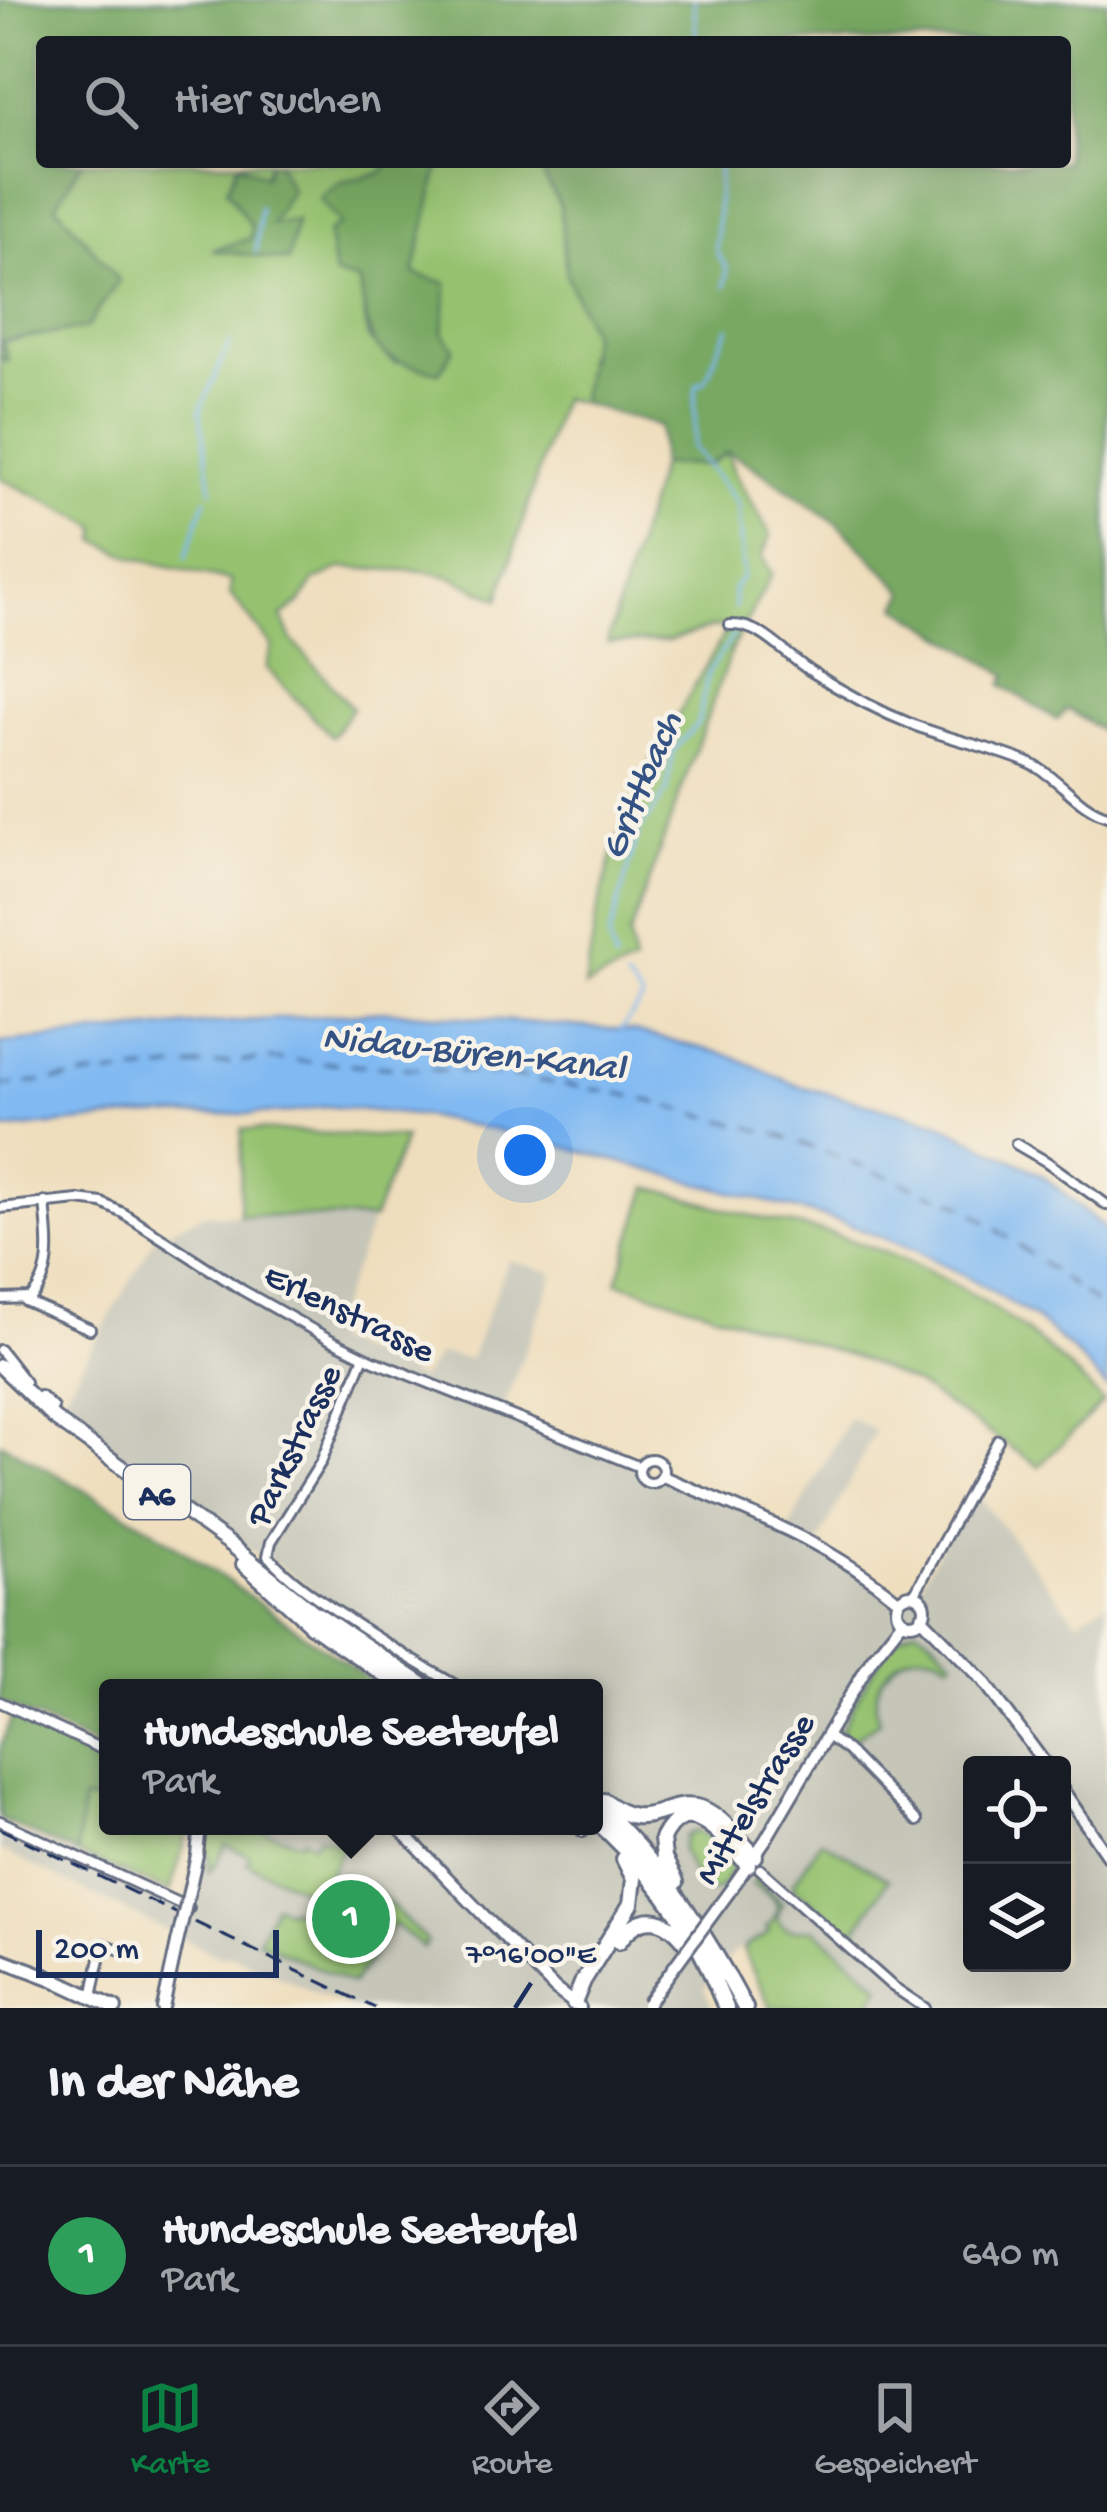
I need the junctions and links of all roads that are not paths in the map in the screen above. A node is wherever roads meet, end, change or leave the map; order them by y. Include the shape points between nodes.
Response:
1 (738, 625) dead end
2 (1107, 816) edge
3 (1016, 1144) dead end
4 (45, 1202) junction
5 (1107, 1204) edge
6 (0, 1208) edge
7 (0, 1299) edge
8 (24, 1300) junction
9 (90, 1329) dead end
10 (0, 1350) edge
11 (364, 1356) junction
12 (0, 1366) edge
13 (0, 1376) edge
14 (52, 1408) dead end
15 (998, 1440) dead end
16 (640, 1467) junction
17 (662, 1476) junction
18 (914, 1595) junction
19 (899, 1601) junction
20 (921, 1617) junction
21 (314, 1620) junction
22 (902, 1620) junction
23 (393, 1679) edge
24 (412, 1679) edge
25 (445, 1679) edge
26 (0, 1702) edge
27 (827, 1736) junction
28 (99, 1748) edge
29 (1039, 1756) edge
30 (603, 1800) edge
31 (1071, 1802) edge
32 (603, 1811) edge
33 (917, 1820) dead end
34 (0, 1821) edge
35 (603, 1827) edge
36 (603, 1829) edge
37 (723, 1832) junction
38 (199, 1835) edge
39 (406, 1835) edge
40 (1107, 1855) edge
41 (754, 1864) junction
42 (188, 1902) junction
43 (694, 1918) junction
44 (132, 1954) dead end
45 (0, 1960) edge
46 (708, 1969) junction
47 (92, 1997) junction
48 (575, 2006) edge
49 (646, 2006) edge
50 (115, 2008) edge
51 (163, 2008) edge
52 (726, 2008) edge
53 (745, 2008) edge
54 (925, 2008) edge

1 - 2 street via 911,724 1045,771
3 - 5 street
4 - 6 street, Erlenstrasse
4 - 8 street via 46,1269
4 - 11 street, Erlenstrasse via 114,1208
7 - 8 street
8 - 9 street
10 - 14 street
11 - 16 street, Erlenstrasse
11 - 25 street, Parkstrasse via 321,1462 268,1556 328,1606
12 - 21 main road, A6 via 55,1419 230,1544
13 - 21 main road, A6
15 - 18 street
16 - 17 street via 646,1482
16 - 17 street via 656,1459
17 - 19 street via 796,1532
18 - 19 main road
18 - 20 main road via 924,1604
19 - 22 main road
20 - 22 main road
20 - 29 main road via 983,1680
21 - 23 highway, A6
21 - 24 highway, A6
22 - 27 main road, Mittelstrasse
26 - 28 street
27 - 33 street, Mittelstrasse
27 - 41 main road, Mittelstrasse
30 - 37 highway via 635,1816 702,1808
31 - 40 main road
32 - 43 highway
34 - 42 street
35 - 46 highway via 666,1898
36 - 48 highway via 632,1872 633,1896
37 - 41 highway
37 - 43 highway via 687,1817 662,1839
38 - 42 main road
39 - 48 main road
41 - 49 main road, Mittelstrasse, bridge
41 - 54 street
42 - 51 main road, bridge
43 - 53 highway
44 - 47 street via 103,1944
45 - 47 main road
46 - 48 highway via 673,1927 644,1921 623,1935
46 - 52 highway
47 - 50 main road

